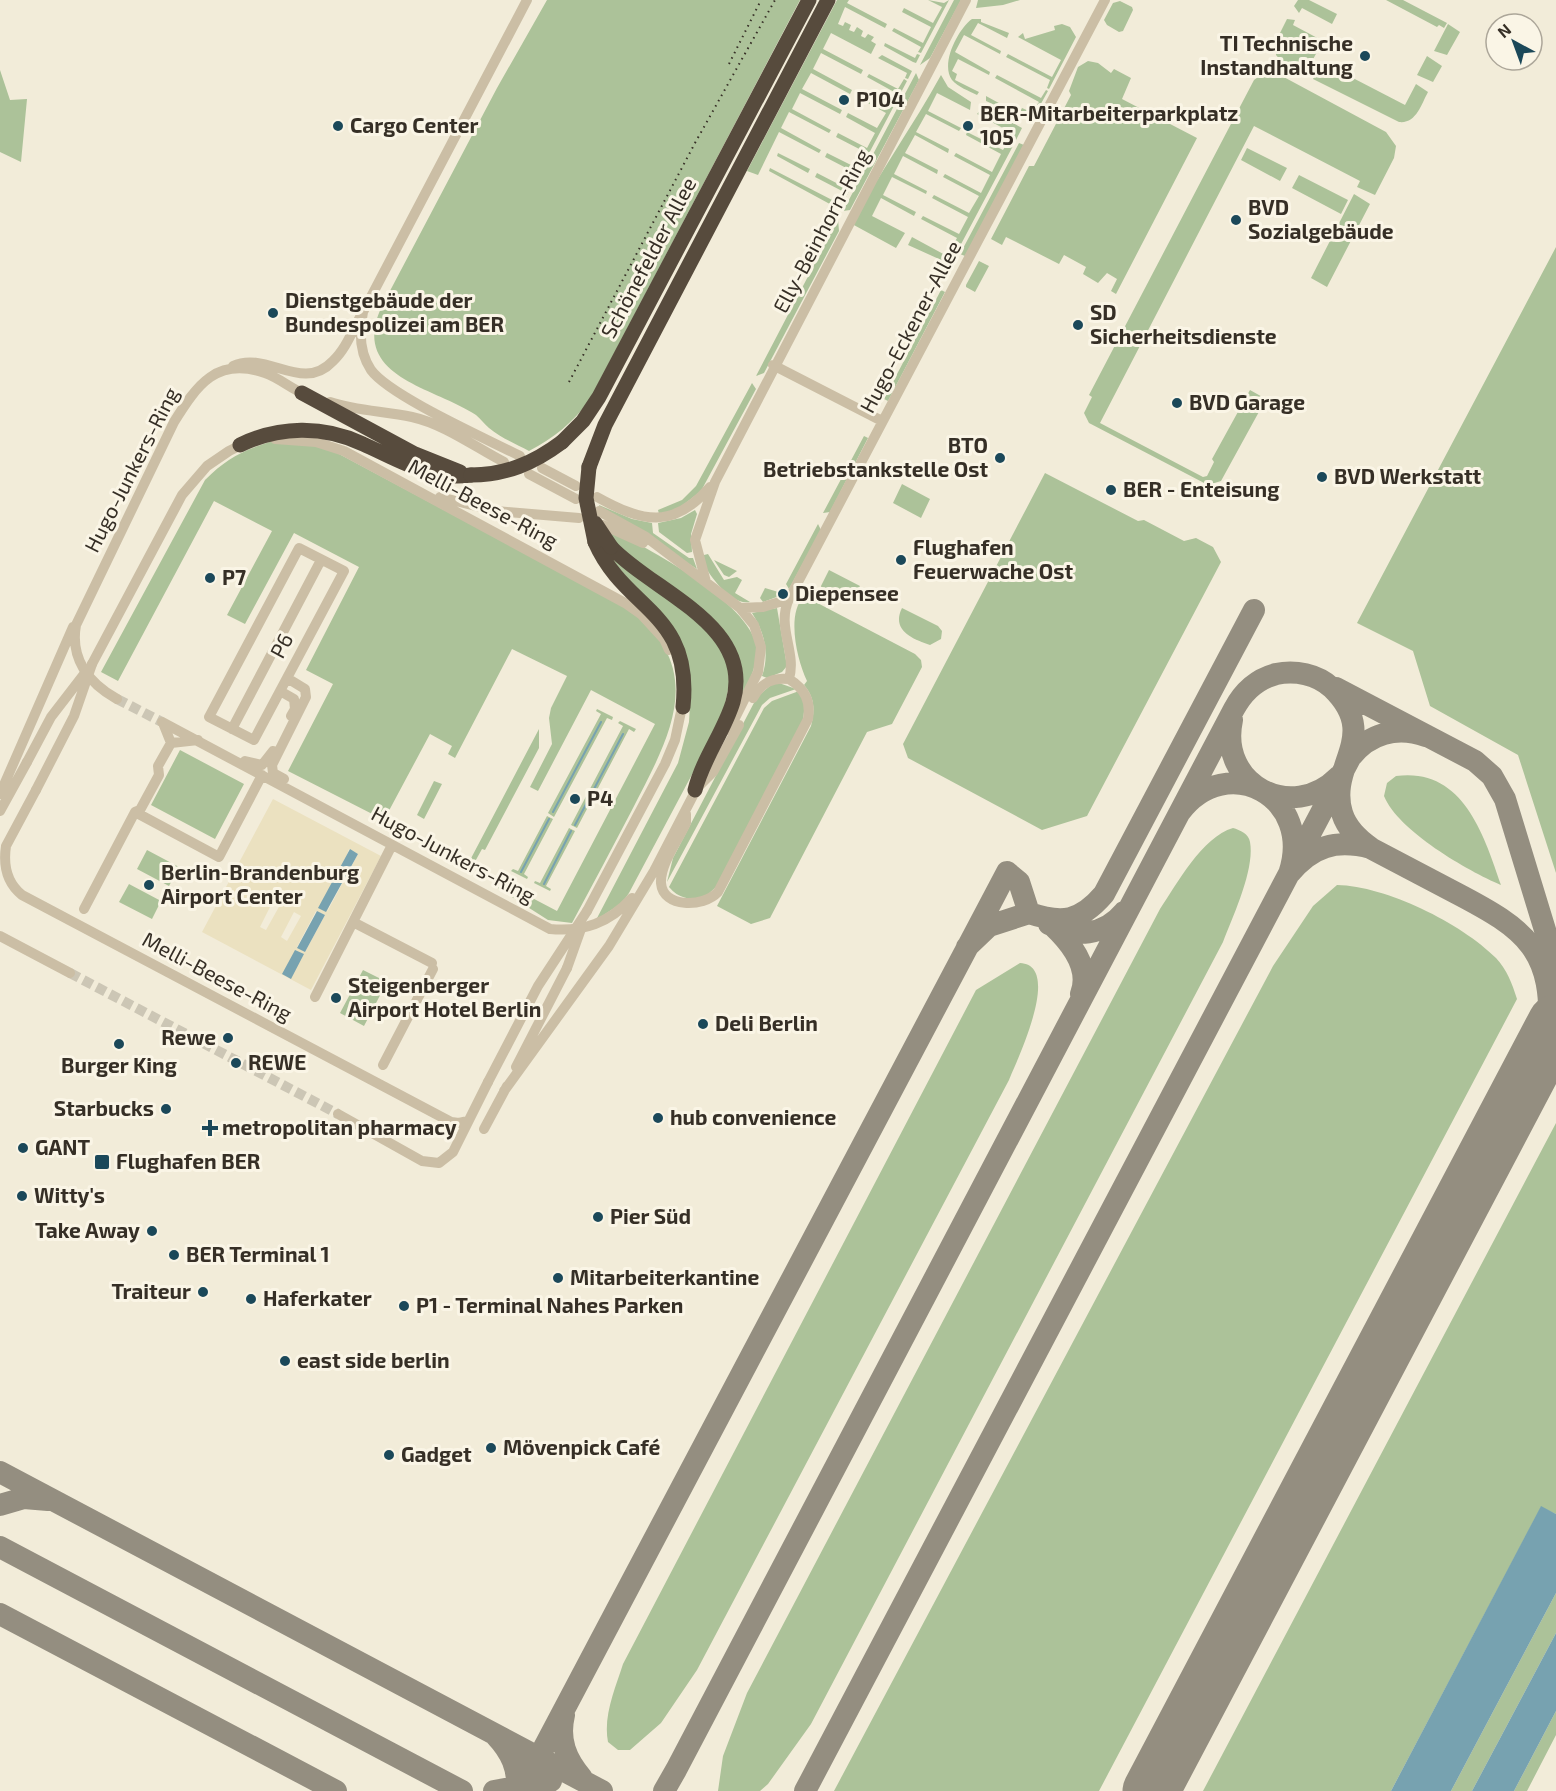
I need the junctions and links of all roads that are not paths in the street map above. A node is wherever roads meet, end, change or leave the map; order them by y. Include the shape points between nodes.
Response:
1 (527, 0) edge
2 (809, 0) edge
3 (828, 0) edge
4 (966, 0) edge
5 (1105, 0) edge
6 (363, 312) junction
7 (773, 365) junction
8 (226, 369) junction
9 (302, 393) junction
10 (882, 421) junction
11 (240, 445) junction
12 (520, 456) dead end
13 (504, 462) dead end
14 (542, 468) dead end
15 (529, 474) dead end
16 (471, 475) junction
17 (715, 482) junction
18 (408, 486) junction
19 (576, 486) dead end
20 (588, 506) junction
21 (603, 525) dead end
22 (321, 560) junction
23 (692, 573) junction
24 (706, 582) junction
25 (789, 599) junction
26 (740, 608) junction
27 (79, 616) junction
28 (92, 664) junction
29 (287, 678) junction
30 (789, 679) junction
31 (280, 691) junction
32 (117, 699) tunnel mouth
33 (683, 707) junction
34 (232, 729) junction
35 (198, 740) junction
36 (171, 744) junction
37 (233, 760) junction
38 (262, 775) junction
39 (695, 790) junction
40 (0, 794) edge
41 (300, 796) junction
42 (686, 808) junction
43 (0, 811) edge
44 (135, 812) junction
45 (5, 844) edge
46 (392, 845) junction
47 (84, 909) dead end
48 (587, 910) junction
49 (353, 922) junction
50 (0, 936) edge
51 (70, 973) tunnel mouth
52 (315, 997) dead end
53 (383, 1065) dead end
54 (504, 1091) junction
55 (338, 1114) tunnel mouth
56 (468, 1120) junction
57 (484, 1129) dead end

1 - 6 street
2 - 16 highway, Schönefelder Allee, bridge via 583,421 562,442 522,466 494,474
3 - 20 highway, Schönefelder Allee, bridge via 598,438 589,467
4 - 7 street, Elly-Beinhorn-Ring
5 - 10 street, Hugo-Eckener-Allee
6 - 8 street, Hugo-Junkers-Ring via 340,352 324,369 297,375 254,362
6 - 12 street via 363,353 378,377 402,394
7 - 10 street
7 - 17 street, Elly-Beinhorn-Ring
8 - 9 street via 266,374
8 - 27 street, Hugo-Junkers-Ring via 194,391 174,422
9 - 13 street via 353,409 413,417
9 - 16 highway via 415,454
10 - 25 street, Hugo-Eckener-Allee
11 - 16 highway, Schönefelder Allee via 269,433 314,430 349,438 415,469 436,475
11 - 18 street, Melli-Beese-Ring via 279,438 316,442 344,451
11 - 28 street, Melli-Beese-Ring via 207,466 182,495
14 - 19 street
15 - 20 street, Hugo-Junkers-Ring
17 - 20 street, Elly-Beinhorn-Ring via 693,506 662,518
17 - 24 street, Elly-Beinhorn-Ring via 694,540
18 - 20 street via 477,507
18 - 33 street, Melli-Beese-Ring via 642,615 664,639 673,656
20 - 23 street, Hugo-Junkers-Ring via 639,533
20 - 33 highway, Schönefelder Allee, bridge via 595,542 611,569 672,636 684,669
20 - 39 highway, bridge via 611,547 707,620 730,651 736,676 733,704 701,767
21 - 23 street via 645,544
22 - 29 street, P6 via 344,571
22 - 34 street, P6
22 - 34 street, P6 via 298,548 249,641 209,717
23 - 24 street, Hugo-Junkers-Ring
24 - 26 street, Hugo-Junkers-Ring
25 - 26 street via 763,607
25 - 30 street, Hugo-Eckener-Allee via 783,620 792,664
26 - 39 street, Hugo-Junkers-Ring via 758,636 758,672
27 - 32 street, Hugo-Junkers-Ring via 75,638 80,663 95,684
27 - 40 street
28 - 43 street, Melli-Beese-Ring, bridge via 51,717
28 - 45 street, Melli-Beese-Ring, bridge via 74,717
29 - 31 street, P6
29 - 41 street via 305,689 306,697 272,769 290,782
30 - 39 street via 769,681 758,689 713,772
30 - 42 street, Hugo-Junkers-Ring via 807,698 805,728 718,892 709,901 695,904 673,898 661,882 686,823
31 - 34 street, P6 via 254,740
31 - 37 street via 292,696 296,705 270,756 259,765
33 - 48 street, Melli-Beese-Ring via 665,764
35 - 36 street
35 - 36 street, Hugo-Junkers-Ring via 162,722
35 - 37 street, Hugo-Junkers-Ring
36 - 44 street via 158,766 159,775 140,810
37 - 38 street, Hugo-Junkers-Ring
38 - 41 street, Hugo-Junkers-Ring
38 - 44 street via 219,857
39 - 42 street, Hugo-Junkers-Ring
41 - 46 street, Hugo-Junkers-Ring
42 - 46 street, Hugo-Junkers-Ring via 675,817 625,906 595,926 572,930 550,928
42 - 54 street, Hugo-Junkers-Ring via 609,946
44 - 47 street
45 - 56 street, Melli-Beese-Ring via 8,876 22,895 451,1122
46 - 49 street
48 - 54 street, Melli-Beese-Ring, bridge via 567,968
48 - 56 street, Melli-Beese-Ring, bridge via 538,986
49 - 52 street
49 - 53 street via 433,966
50 - 51 street
54 - 57 street, Melli-Beese-Ring
55 - 56 street, Melli-Beese-Ring via 434,1164 451,1155

